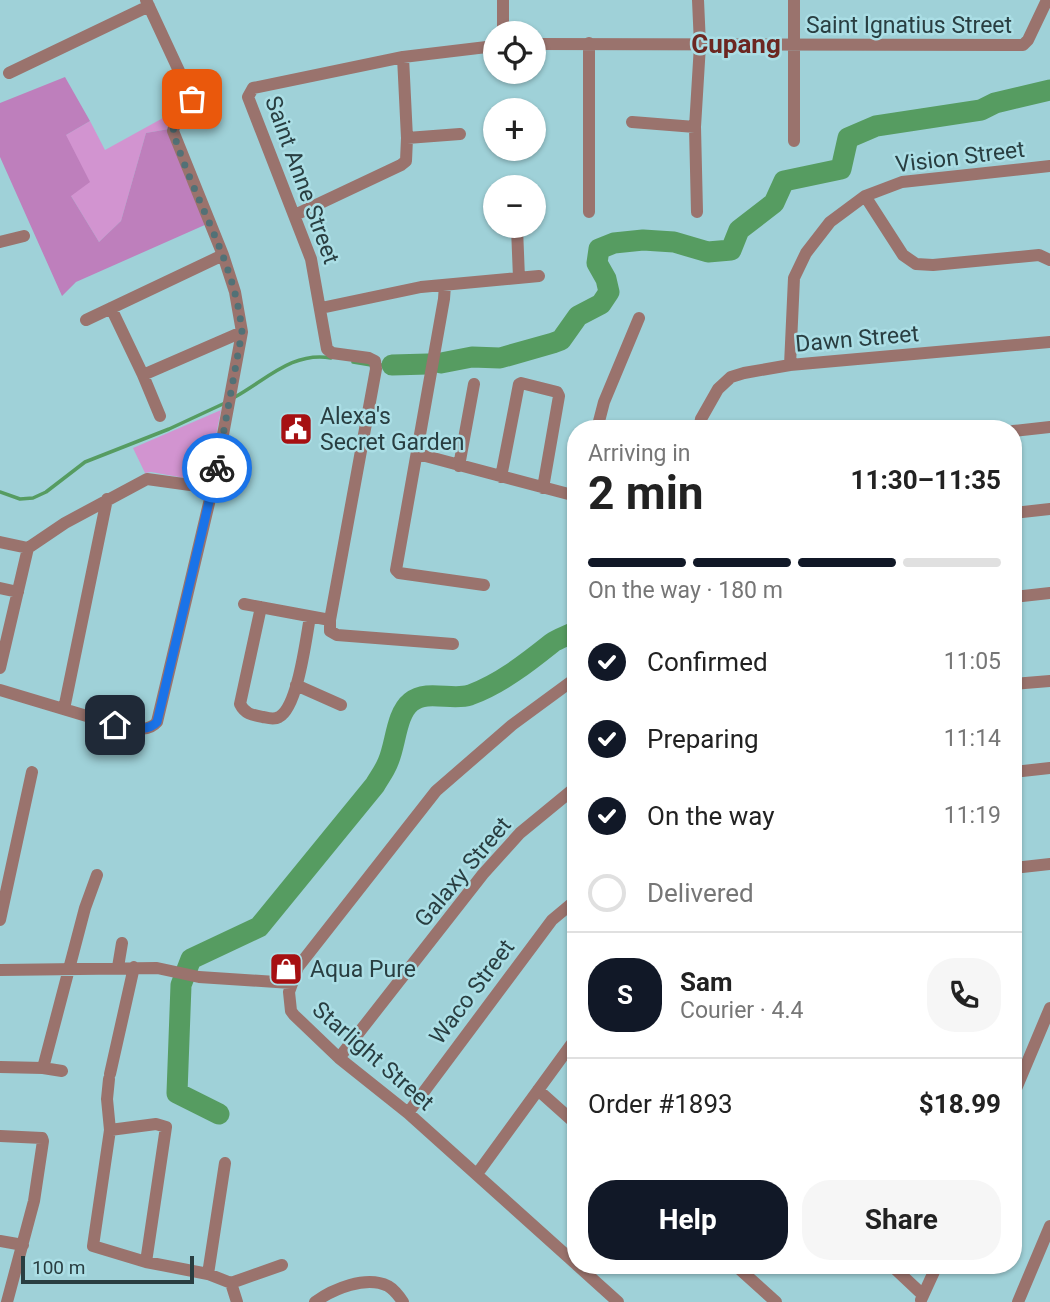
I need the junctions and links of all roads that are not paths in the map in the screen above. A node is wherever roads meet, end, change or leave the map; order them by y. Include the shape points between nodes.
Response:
1 (503, 0) edge
2 (698, 0) edge
3 (794, 0) edge
4 (1047, 0) edge
5 (148, 3) edge
6 (503, 21) edge
7 (589, 43) junction
8 (546, 44) edge
9 (700, 45) junction
10 (794, 46) junction
11 (483, 47) edge
12 (403, 57) junction
13 (9, 73) dead end
14 (632, 122) dead end
15 (695, 127) junction
16 (460, 134) dead end
17 (407, 138) junction
18 (794, 141) dead end
19 (1050, 166) edge
20 (865, 196) junction
21 (589, 212) dead end
22 (697, 212) dead end
23 (295, 215) junction
24 (24, 236) dead end
25 (517, 238) edge
26 (0, 242) edge
27 (223, 255) junction
28 (1050, 260) edge
29 (539, 276) dead end
30 (519, 278) junction
31 (445, 285) junction
32 (321, 307) junction
33 (111, 308) junction
34 (639, 318) dead end
35 (86, 320) dead end
36 (242, 332) junction
37 (1050, 342) edge
38 (790, 365) junction
39 (143, 375) junction
40 (474, 384) dead end
41 (160, 416) dead end
42 (599, 420) edge
43 (701, 420) edge
44 (1050, 427) edge
45 (1022, 430) edge
46 (418, 454) junction
47 (459, 466) junction
48 (501, 477) junction
49 (212, 488) junction
50 (543, 488) junction
51 (567, 494) edge
52 (107, 499) junction
53 (1050, 509) edge
54 (1022, 512) edge
55 (0, 542) edge
56 (27, 548) junction
57 (484, 585) dead end
58 (0, 588) edge
59 (18, 592) junction
60 (1050, 593) edge
61 (1022, 596) edge
62 (244, 604) dead end
63 (261, 607) junction
64 (310, 617) junction
65 (330, 625) junction
66 (4, 637) edge
67 (453, 644) dead end
68 (0, 668) edge
69 (1050, 681) edge
70 (1022, 683) edge
71 (296, 685) junction
72 (567, 685) edge
73 (0, 690) edge
74 (341, 705) dead end
75 (64, 709) junction
76 (90, 717) dead end
77 (115, 725) dead end
78 (1050, 768) edge
79 (1022, 771) edge
80 (33, 772) dead end
81 (567, 794) edge
82 (1050, 864) edge
83 (1022, 867) edge
84 (97, 875) dead end
85 (567, 909) edge
86 (0, 920) edge
87 (122, 943) dead end
88 (118, 967) junction
89 (134, 967) junction
90 (70, 968) junction
91 (0, 970) edge
92 (290, 984) junction
93 (1050, 1008) edge
94 (567, 1050) edge
95 (339, 1058) junction
96 (0, 1067) edge
97 (43, 1068) junction
98 (62, 1071) dead end
99 (1022, 1075) edge
100 (538, 1090) junction
101 (408, 1113) junction
102 (567, 1116) edge
103 (110, 1129) junction
104 (0, 1136) edge
105 (225, 1163) dead end
106 (477, 1174) junction
107 (1050, 1226) edge
108 (0, 1241) edge
109 (23, 1245) junction
110 (567, 1255) edge
111 (146, 1262) junction
112 (282, 1265) dead end
113 (208, 1274) junction
114 (588, 1274) edge
115 (745, 1274) edge
116 (899, 1274) edge
117 (933, 1274) edge
118 (231, 1283) junction
119 (922, 1299) edge
120 (7, 1302) edge
121 (237, 1302) edge
122 (315, 1302) edge
123 (403, 1302) edge
124 (618, 1302) edge
125 (776, 1302) edge
126 (1018, 1302) edge

1 - 6 street
2 - 9 street
3 - 10 street
4 - 10 street, Saint Ignatius Street via 1023,45
5 - 13 street
5 - 27 street via 193,100 173,131
7 - 8 street, Saint Ignatius Street
7 - 9 street, Saint Ignatius Street
7 - 21 street
9 - 10 street, Saint Ignatius Street
9 - 15 street
10 - 18 street
11 - 12 street
12 - 17 street
12 - 23 street, Saint Anne Street via 250,91 248,97
14 - 15 street
15 - 22 street
16 - 17 street
17 - 23 street via 407,159 401,166
19 - 20 street, Vision Street via 902,182
20 - 28 street via 903,255 916,264 1039,255
20 - 38 street, Vision Street via 830,222 799,266 794,278
23 - 32 street, Saint Anne Street
24 - 26 street
25 - 30 street
27 - 33 street
27 - 36 street
29 - 30 street
30 - 31 street
31 - 32 street
31 - 46 street
32 - 65 street, Saint Anne Street via 329,351 369,358 375,365
33 - 35 street
33 - 39 street
34 - 42 street
36 - 39 street
36 - 49 street
37 - 38 street, Dawn Street
38 - 43 street, Dawn Street via 731,377 718,389
39 - 41 street
40 - 47 street
44 - 45 street
46 - 47 street
46 - 57 street via 397,572
47 - 48 street
48 - 50 street
48 - 50 street via 519,384 557,392
49 - 52 street via 149,478
49 - 77 street via 157,722 144,729
50 - 51 street
52 - 56 street
52 - 75 street
53 - 54 street
55 - 56 street
56 - 59 street
58 - 59 street
59 - 66 street
60 - 61 street
62 - 63 street
63 - 64 street
63 - 71 street via 241,707 270,719 280,717
64 - 65 street
64 - 71 street
65 - 67 street via 337,635
66 - 68 street
69 - 70 street
71 - 74 street
72 - 92 street, Starlight Street via 436,791 298,967
73 - 75 street
75 - 76 street
78 - 79 street
80 - 86 street
81 - 95 street, Galaxy Street via 520,833 483,874
82 - 83 street
84 - 90 street
85 - 101 street, Waco Street via 547,928
87 - 88 street
88 - 89 street
88 - 90 street
89 - 92 street
89 - 103 street via 109,1077
90 - 91 street
90 - 97 street
92 - 95 street, Starlight Street via 291,1011
93 - 99 street
94 - 100 street
95 - 101 street, Starlight Street
96 - 97 street
97 - 98 street
100 - 102 street
100 - 106 street
101 - 106 street, Starlight Street
103 - 111 street via 93,1245
103 - 111 street via 166,1127
104 - 109 street via 42,1138
105 - 113 street
106 - 110 street, Starlight Street
107 - 126 street
108 - 109 street
109 - 120 street
111 - 113 street
112 - 118 street
113 - 118 street
114 - 124 street, Starlight Street
115 - 125 street
116 - 119 street
117 - 119 street
118 - 121 street
122 - 123 street via 339,1288 366,1284 389,1287

